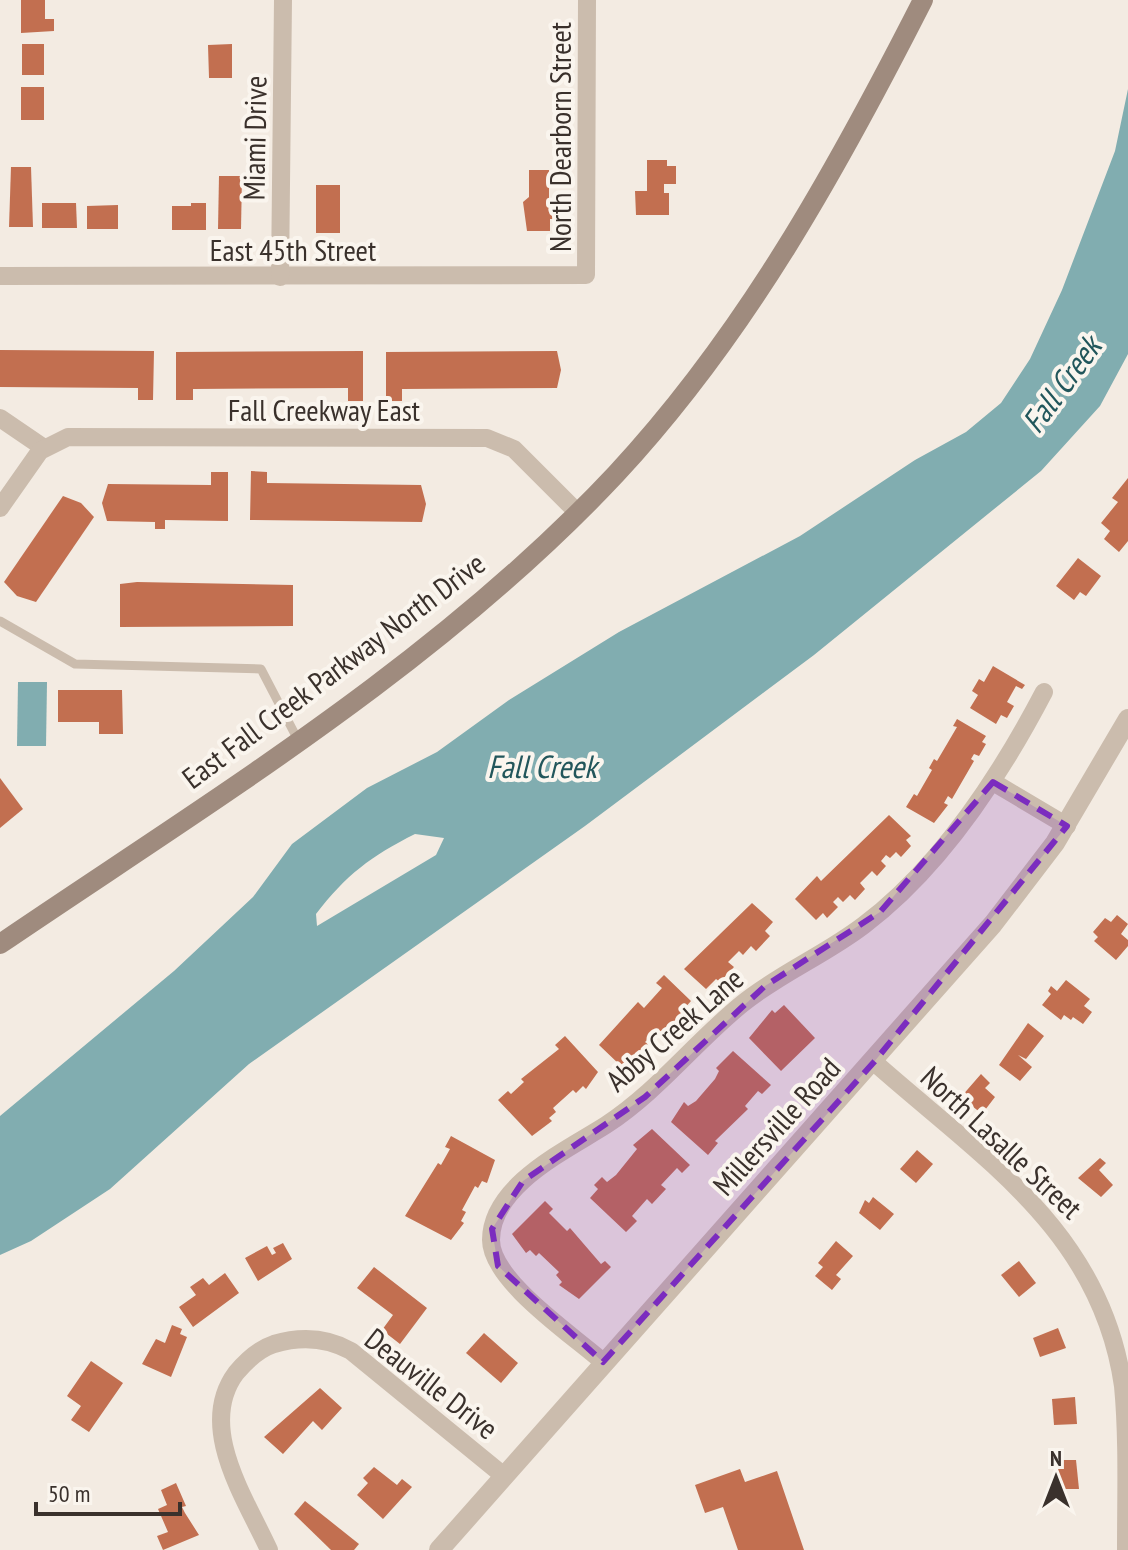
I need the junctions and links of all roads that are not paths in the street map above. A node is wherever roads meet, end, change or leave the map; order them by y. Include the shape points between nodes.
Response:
1 (283, 0) edge
2 (587, 0) edge
3 (916, 5) edge
4 (586, 275) joint
5 (0, 276) edge
6 (280, 277) junction
7 (0, 418) edge
8 (44, 448) junction
9 (0, 508) edge
10 (578, 513) junction
11 (0, 621) edge
12 (1044, 692) dead end
13 (1128, 719) edge
14 (299, 742) junction
15 (993, 782) junction
16 (1067, 826) junction
17 (0, 944) edge
18 (874, 1062) junction
19 (603, 1362) junction
20 (504, 1476) junction
21 (269, 1550) edge
22 (439, 1550) edge
23 (1126, 1550) edge

1 - 6 street, Miami Drive
2 - 4 street, North Dearborn Street
3 - 10 main road, East Fall Creek Parkway North Drive via 822,192 759,292 684,394
4 - 6 street, East 45th Street
5 - 6 street, East 45th Street
7 - 8 street
8 - 9 street
8 - 10 street, Fall Creekway East via 82,435 487,438 514,449
10 - 14 main road, East Fall Creek Parkway North Drive via 453,624
11 - 14 lane via 75,664 261,669
12 - 15 street, Abby Creek Lane
13 - 16 street, Millersville Road
14 - 17 main road, East Fall Creek Parkway North Drive
15 - 16 street
15 - 19 street, Abby Creek Lane via 961,825 880,912 750,997 645,1097 539,1166 500,1211 491,1241 498,1266
16 - 18 street, Millersville Road via 1009,904
18 - 19 street, Millersville Road
18 - 23 street, North Lasalle Street via 1042,1211 1091,1280 1113,1336 1124,1389
19 - 20 street, Millersville Road
20 - 21 street, Deauville Drive via 351,1351 308,1338 277,1343 238,1372 225,1395 220,1422 228,1457
20 - 22 street, Millersville Road

